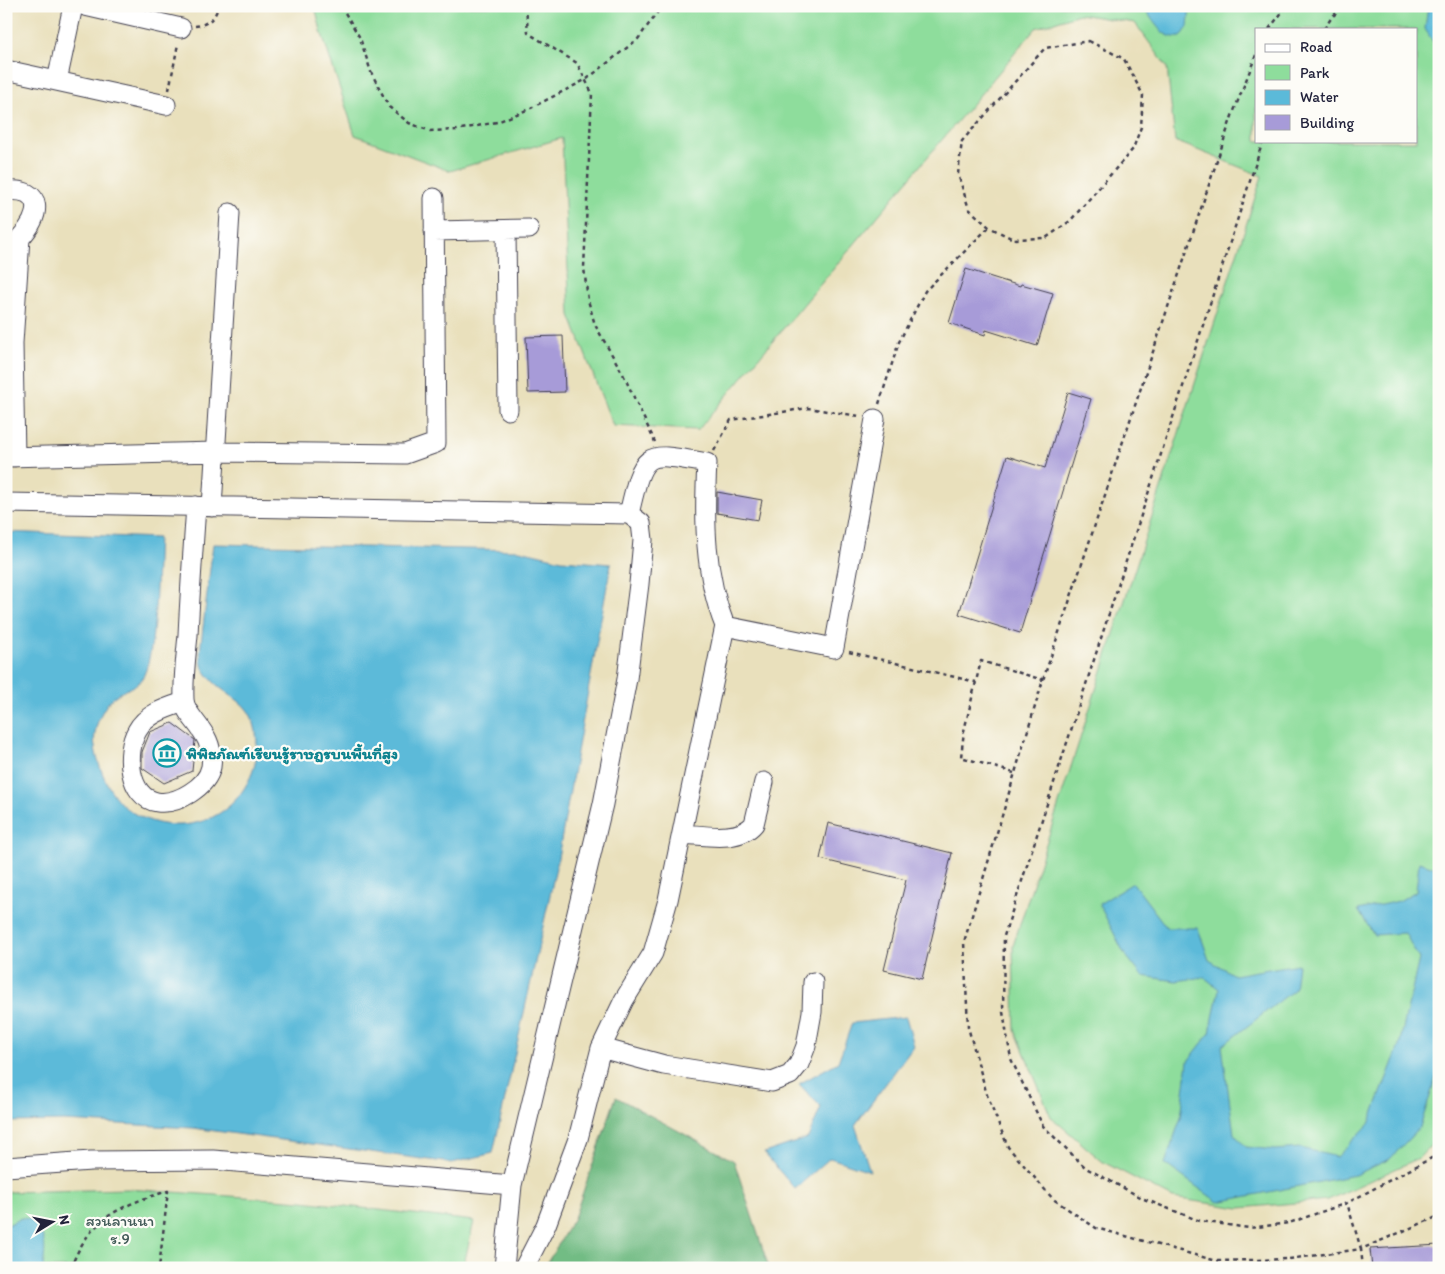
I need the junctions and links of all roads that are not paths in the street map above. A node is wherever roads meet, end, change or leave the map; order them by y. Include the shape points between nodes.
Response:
1 (72, 6) edge
2 (85, 6) edge
3 (181, 28) road end
4 (6, 70) edge
5 (57, 81) junction
6 (166, 105) road end
7 (6, 191) edge
8 (434, 198) dead end
9 (230, 213) dead end
10 (529, 229) dead end
11 (506, 230) junction
12 (434, 231) junction
13 (508, 410) dead end
14 (875, 419) road end
15 (216, 452) junction
16 (10, 457) edge
17 (6, 503) edge
18 (204, 507) junction
19 (629, 514) junction
20 (725, 626) junction
21 (184, 702) junction
22 (764, 782) dead end
23 (682, 834) junction
24 (813, 982) dead end
25 (602, 1048) junction
26 (6, 1167) edge
27 (512, 1185) junction
28 (504, 1268) edge
29 (524, 1268) edge

1 - 5 street
2 - 3 street
4 - 5 street
5 - 6 street
7 - 16 street via 21,189 35,201 29,227 20,238
8 - 12 street
9 - 15 street
10 - 11 street
11 - 12 street
11 - 13 street
12 - 15 street via 436,443 405,454
14 - 20 street via 834,648
15 - 16 street
15 - 18 street
17 - 18 street
18 - 19 street
18 - 21 street
19 - 20 street via 637,478 645,463 653,457 663,455 707,463 707,543 718,608
19 - 27 street via 641,523 642,540 626,679 603,804
20 - 23 street
21 - 21 street via 210,744 210,770 197,788 187,795 157,802 146,796 132,776 132,744 137,731 148,718
22 - 23 street via 750,829 735,836
23 - 25 street via 653,953 624,1000
24 - 25 street via 812,1012 799,1064 790,1075 772,1082 664,1066
25 - 29 street via 578,1139 546,1225
26 - 27 street via 91,1161 213,1160
27 - 28 street

